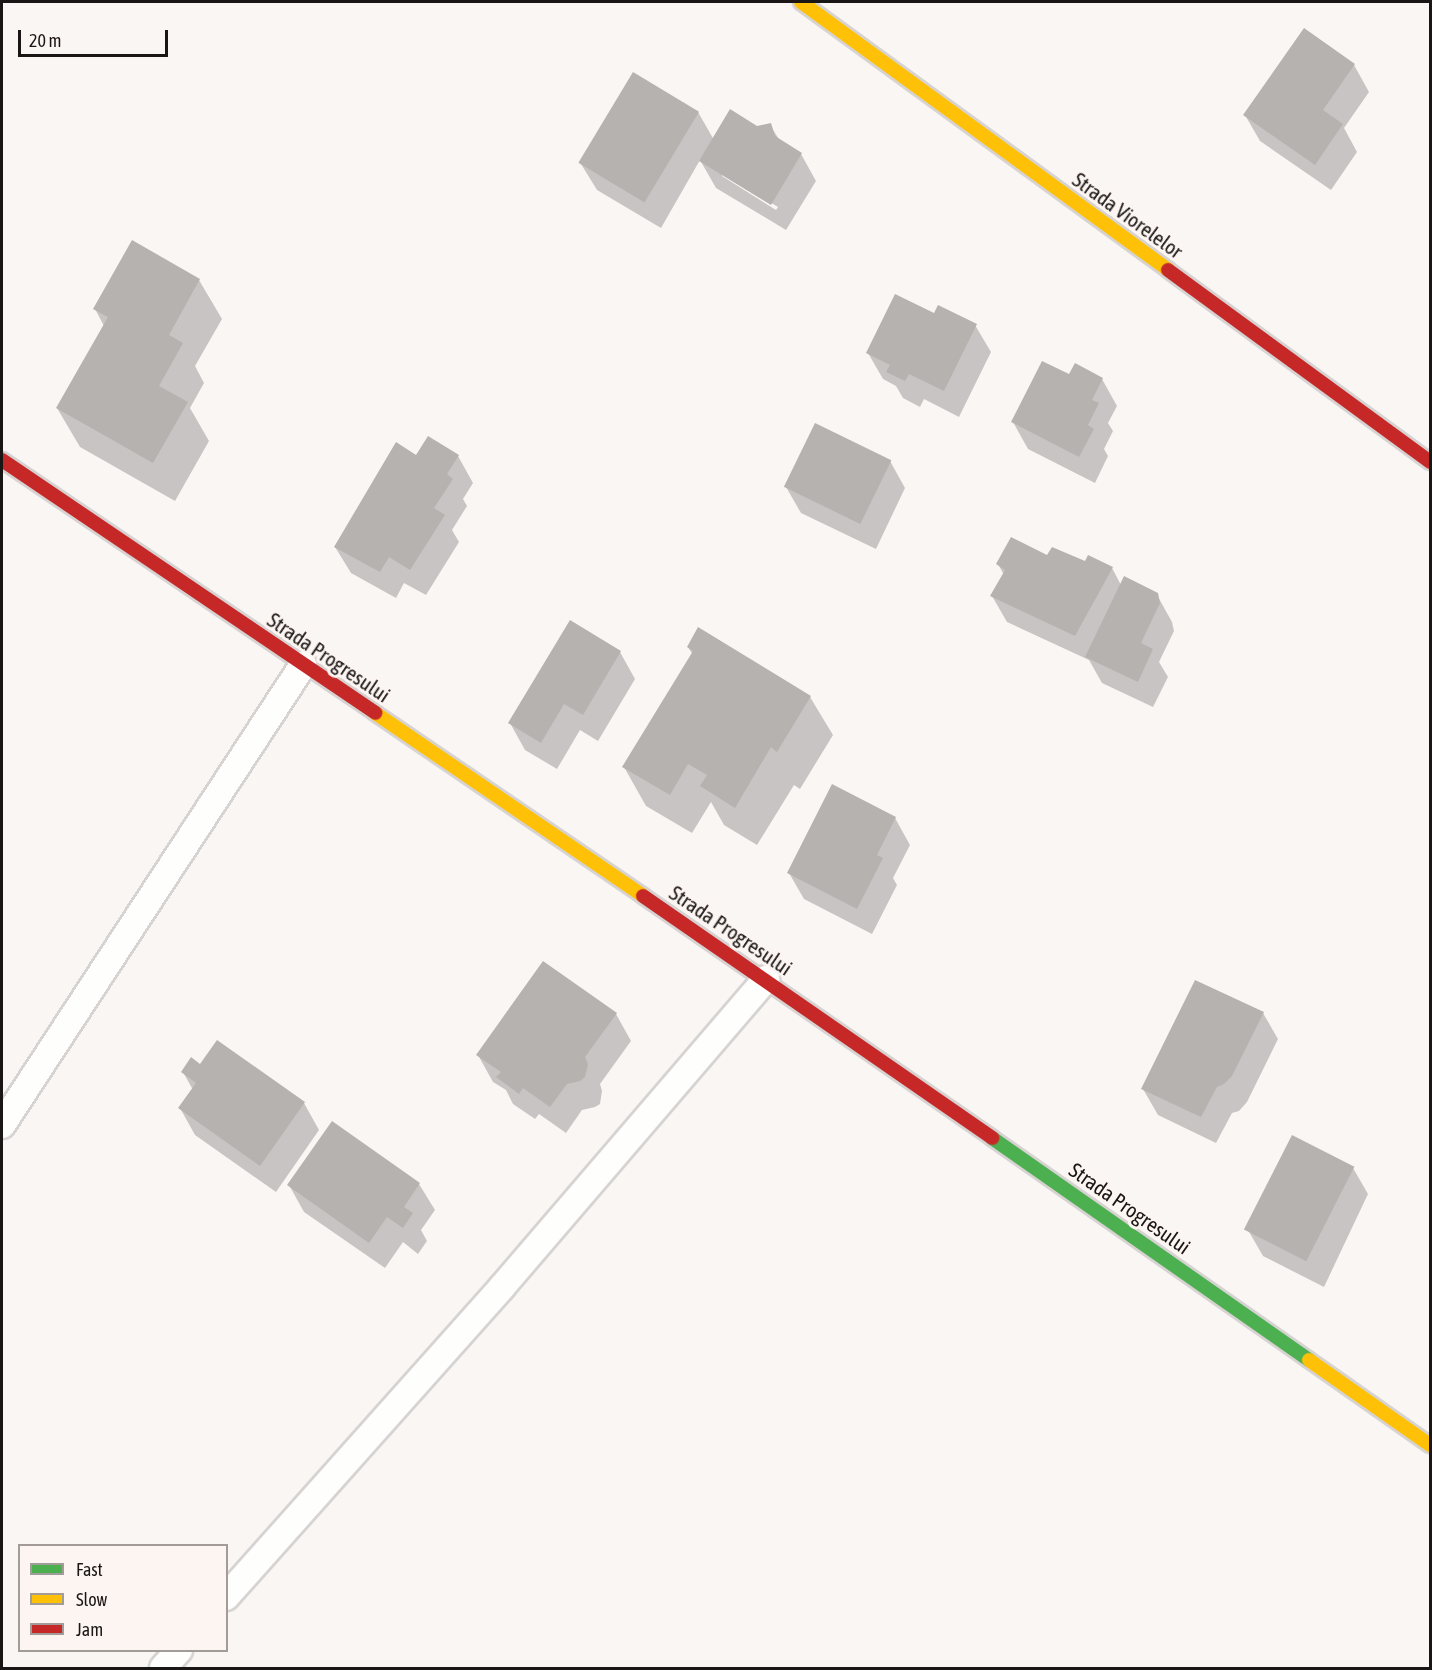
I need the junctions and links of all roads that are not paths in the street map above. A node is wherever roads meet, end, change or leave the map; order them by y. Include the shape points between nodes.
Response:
1 (801, 2) edge
2 (2, 460) edge
3 (1431, 462) edge
4 (303, 665) junction
5 (766, 979) junction
6 (2, 1125) edge
7 (1431, 1445) edge
8 (228, 1595) edge
9 (177, 1652) edge
10 (163, 1668) edge

1 - 3 street, Strada Viorelelor
2 - 4 street, Strada Progresului
4 - 5 street, Strada Progresului
4 - 6 lane
5 - 7 street, Strada Progresului
5 - 8 lane via 502,1287
9 - 10 lane

